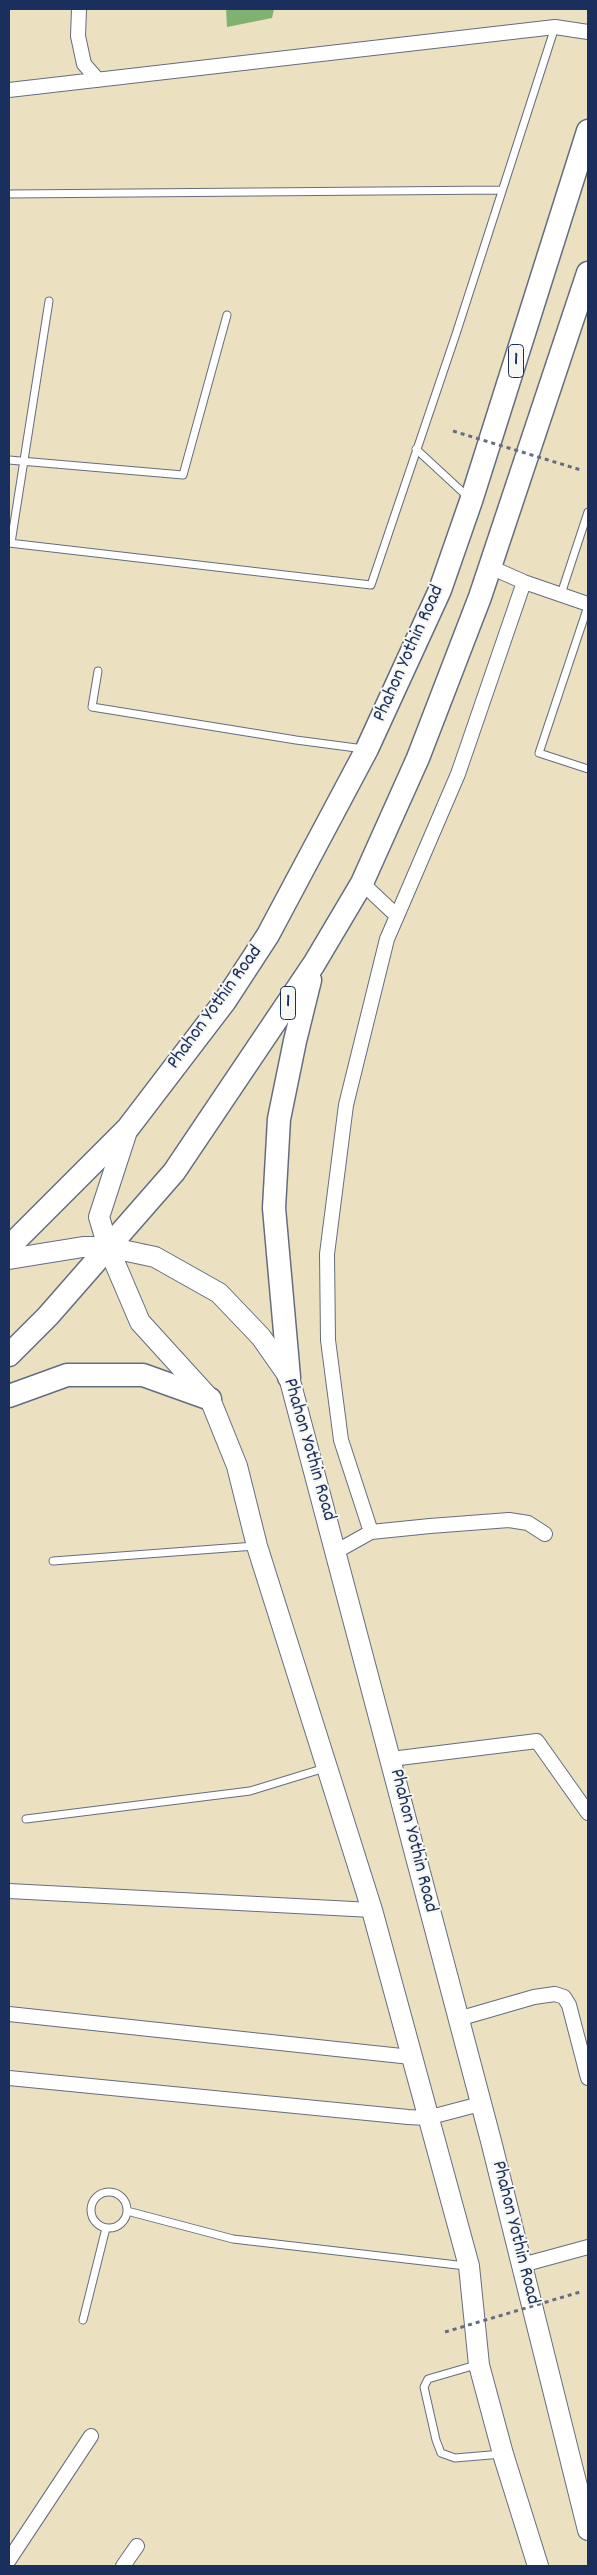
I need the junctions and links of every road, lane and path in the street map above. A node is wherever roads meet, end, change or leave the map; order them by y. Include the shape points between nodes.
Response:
1 (79, 9) edge
2 (555, 27) junction
3 (588, 32) edge
4 (98, 80) junction
5 (9, 90) edge
6 (588, 130) edge
7 (502, 190) junction
8 (9, 194) edge
9 (588, 273) edge
10 (49, 302) dead end
11 (226, 315) dead end
12 (452, 431) dead end
13 (416, 449) junction
14 (9, 460) edge
15 (23, 462) junction
16 (581, 470) dead end
17 (471, 500) junction
18 (588, 512) edge
19 (10, 543) edge
20 (490, 567) junction
21 (524, 582) junction
22 (561, 594) junction
23 (588, 605) edge
24 (98, 671) dead end
25 (367, 749) junction
26 (588, 769) edge
27 (362, 883) junction
28 (397, 916) junction
29 (314, 964) junction
30 (128, 1128) junction
31 (9, 1247) edge
32 (108, 1248) junction
33 (9, 1259) edge
34 (9, 1355) edge
35 (289, 1377) junction
36 (9, 1396) edge
37 (210, 1400) junction
38 (371, 1532) junction
39 (545, 1534) dead end
40 (257, 1546) junction
41 (337, 1552) junction
42 (53, 1562) dead end
43 (391, 1759) junction
44 (327, 1767) junction
45 (588, 1813) edge
46 (26, 1819) dead end
47 (9, 1891) edge
48 (372, 1910) junction
49 (9, 2014) edge
50 (458, 2019) junction
51 (411, 2057) junction
52 (9, 2078) edge
53 (588, 2078) edge
54 (480, 2104) junction
55 (427, 2118) junction
56 (127, 2211) junction
57 (106, 2228) junction
58 (588, 2247) edge
59 (522, 2265) junction
60 (469, 2266) junction
61 (580, 2292) dead end
62 (83, 2320) dead end
63 (445, 2332) dead end
64 (479, 2365) junction
65 (91, 2436) dead end
66 (503, 2454) junction
67 (588, 2530) edge
68 (137, 2546) dead end
69 (9, 2560) edge
70 (123, 2566) edge
71 (538, 2566) edge

1 - 4 street via 78,36 84,64
2 - 3 street
2 - 4 street
2 - 7 lane
4 - 5 street
6 - 17 main road, Phahon Yothin Road / 1
7 - 8 lane
7 - 13 lane
9 - 20 main road, Phahon Yothin Road / 1
10 - 15 lane
11 - 15 lane via 183,475
12 - 16 path, bridge
13 - 17 lane
13 - 19 lane via 371,585
14 - 15 lane
15 - 19 lane
17 - 25 main road, Phahon Yothin Road / 1 via 440,590
18 - 22 lane
20 - 21 street
20 - 27 main road, Phahon Yothin Road / 1 via 418,758
21 - 22 street
21 - 28 street via 458,774
22 - 23 street
23 - 26 lane via 539,753
24 - 25 lane via 92,707
25 - 30 main road, Phahon Yothin Road / 1 via 268,935 225,1001
27 - 28 street
27 - 29 main road, Phahon Yothin Road / 1
28 - 38 street via 387,940 346,1105 326,1254 328,1340 341,1440
29 - 32 main road, Phahon Yothin Road / 1 via 174,1172
29 - 35 main road via 279,1119 274,1208
30 - 31 main road, Phahon Yothin Road / 1
30 - 32 main road, Phahon Yothin Road via 99,1217
32 - 33 main road, Phahon Yothin Road via 83,1247
32 - 34 main road, Phahon Yothin Road / 1
32 - 35 main road, Phahon Yothin Road via 155,1257 220,1293 261,1336
32 - 37 main road, Phahon Yothin Road via 140,1322
35 - 41 main road, Phahon Yothin Road
36 - 37 main road via 67,1375 143,1375
37 - 40 main road, Phahon Yothin Road via 237,1466
38 - 39 street via 509,1520 528,1523
38 - 41 street
40 - 42 lane
40 - 44 main road, Phahon Yothin Road
41 - 43 main road, Phahon Yothin Road
43 - 45 street via 536,1741
43 - 50 main road, Phahon Yothin Road
44 - 46 lane via 250,1791
44 - 48 main road, Phahon Yothin Road
47 - 48 street
48 - 51 main road, Phahon Yothin Road
49 - 51 street
50 - 53 street via 534,1997 555,1994 564,1997 569,2005
50 - 54 main road, Phahon Yothin Road
51 - 55 main road, Phahon Yothin Road
52 - 55 street
54 - 55 street
54 - 59 main road, Phahon Yothin Road
55 - 60 main road, Phahon Yothin Road
56 - 57 lane via 119,2225
56 - 57 lane via 123,2198 116,2193 98,2194 92,2206 92,2218 97,2226
56 - 60 lane via 233,2239
57 - 62 lane
58 - 59 street
59 - 67 main road, Phahon Yothin Road
60 - 64 main road, Phahon Yothin Road
61 - 63 path, bridge
64 - 66 main road, Phahon Yothin Road
64 - 66 lane via 428,2379 424,2387 436,2440 441,2453 455,2458
65 - 69 street
66 - 71 main road, Phahon Yothin Road
68 - 70 street

